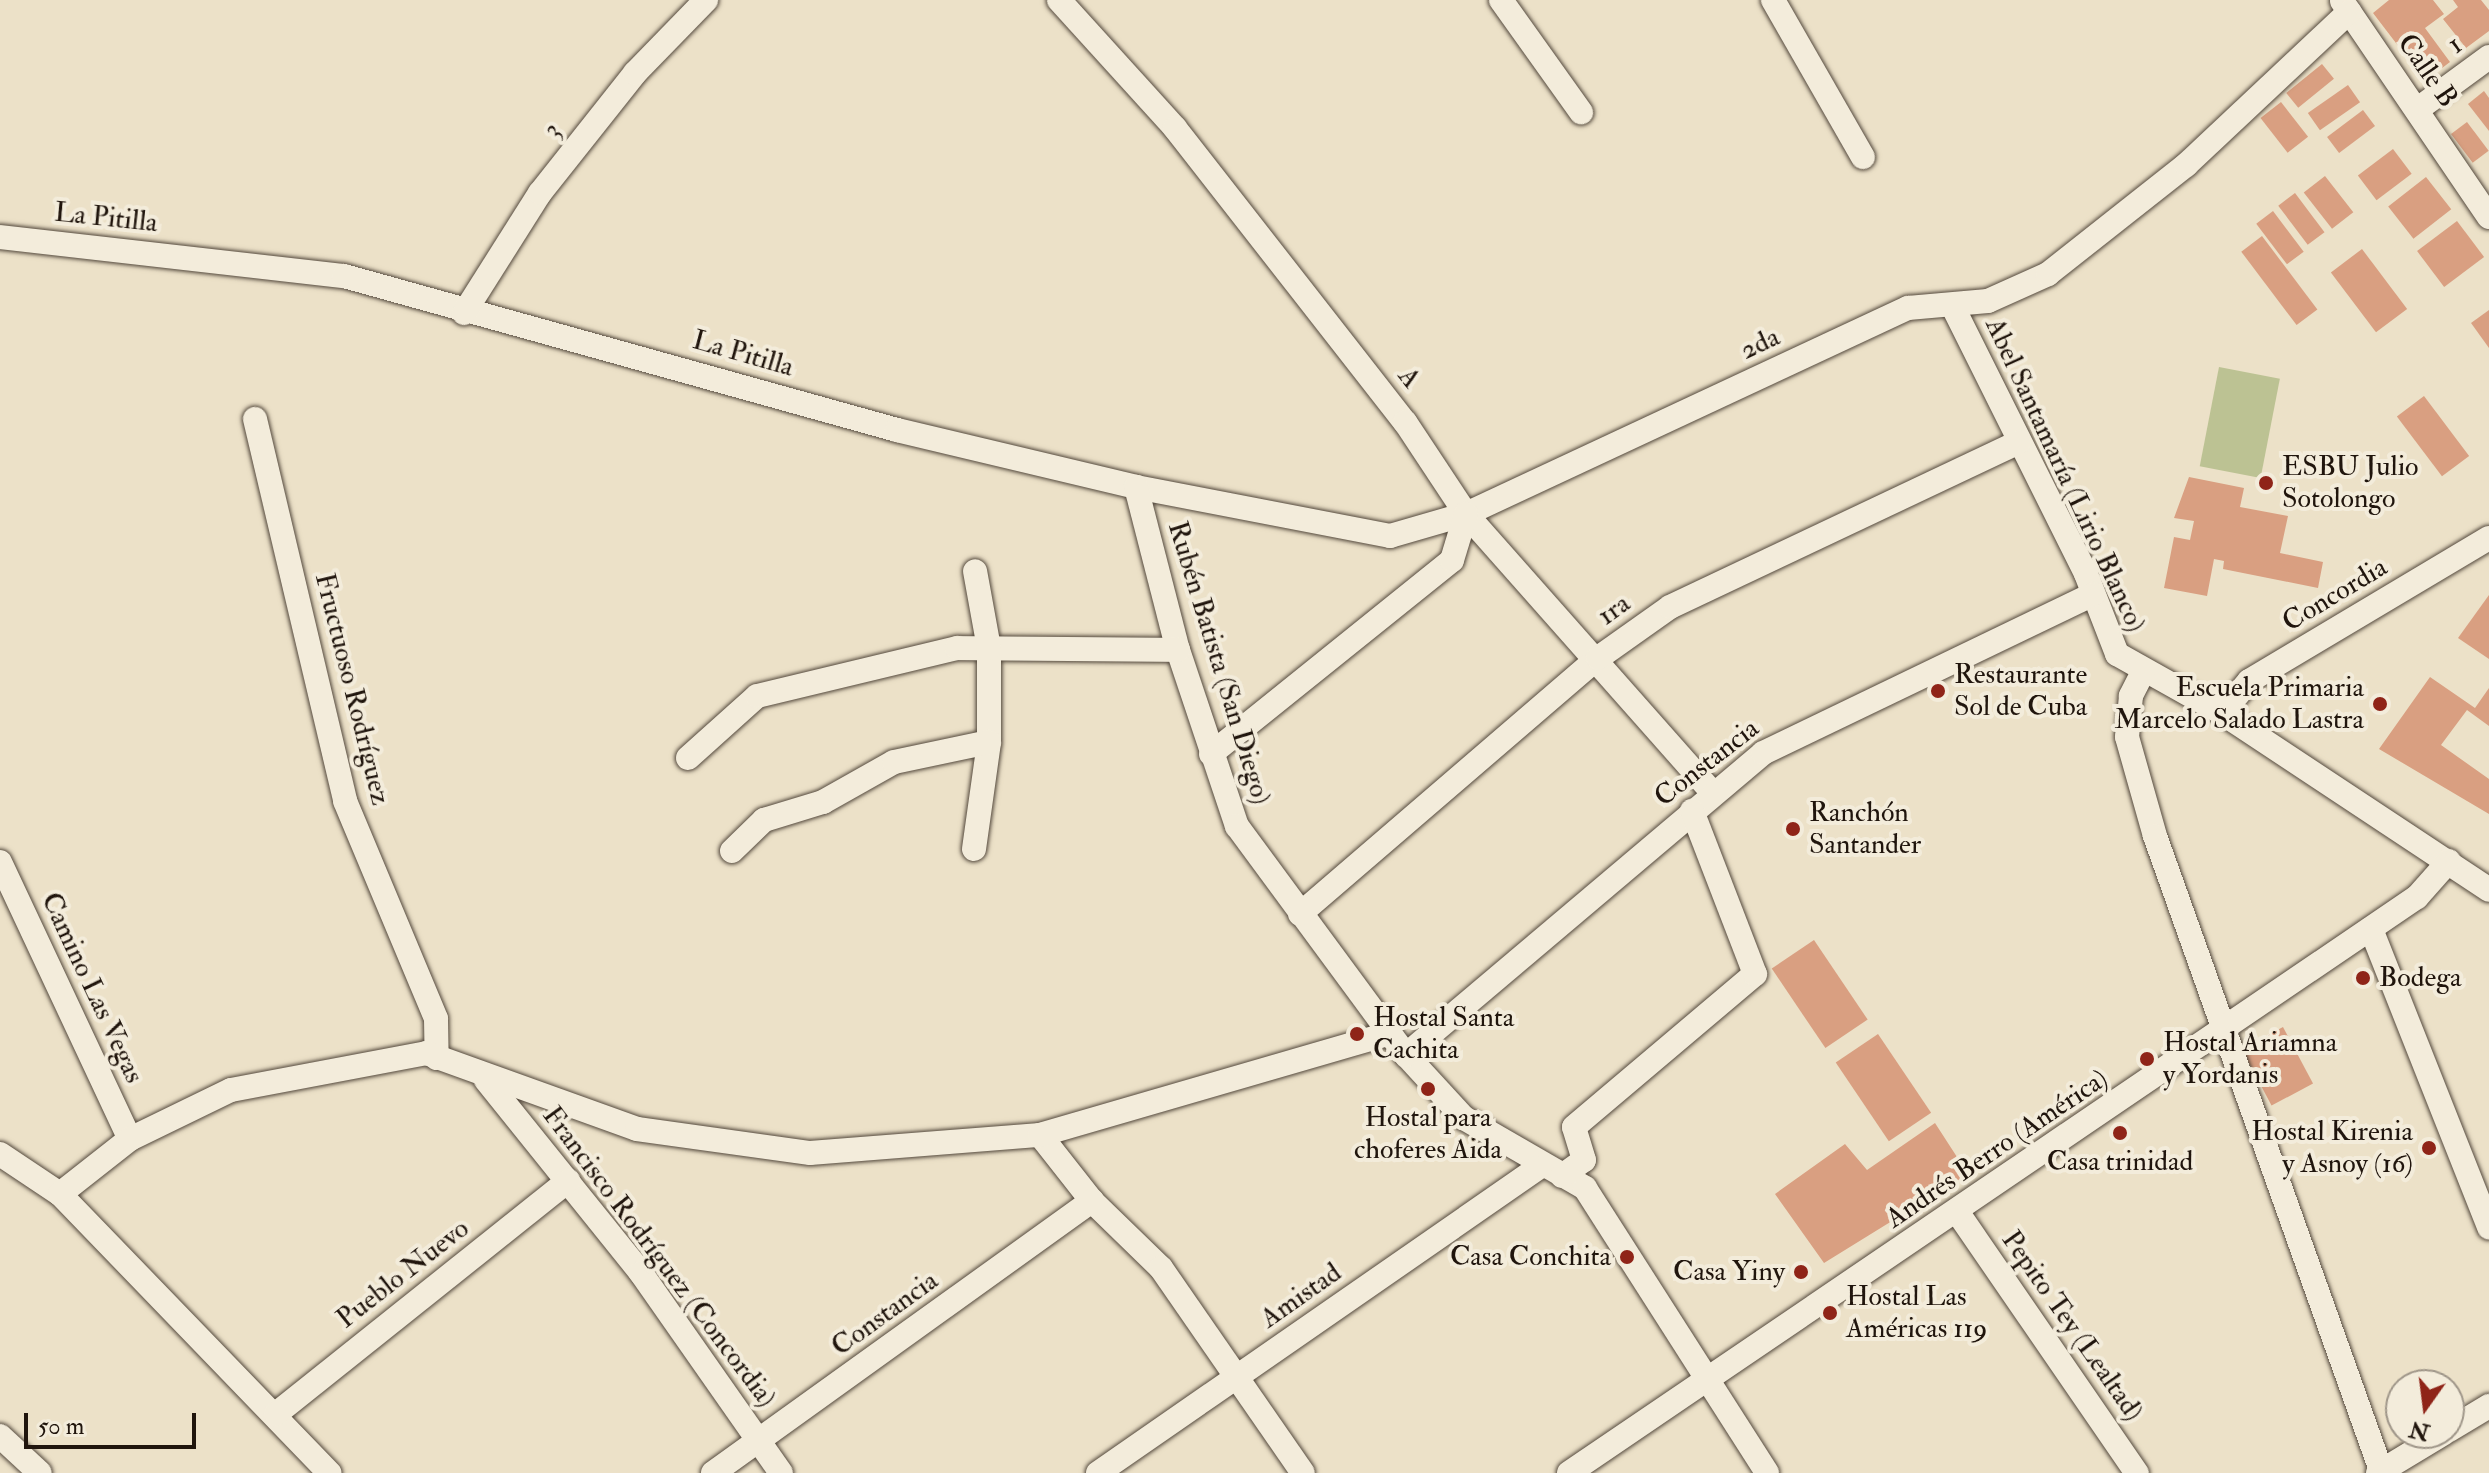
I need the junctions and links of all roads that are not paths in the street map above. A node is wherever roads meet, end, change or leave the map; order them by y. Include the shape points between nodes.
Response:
1 (706, 0) edge
2 (1059, 0) edge
3 (1501, 0) edge
4 (1773, 0) edge
5 (2345, 6) edge
6 (2489, 57) edge
7 (2418, 109) junction
8 (1581, 112) dead end
9 (1863, 157) dead end
10 (2489, 217) edge
11 (0, 237) edge
12 (1953, 307) junction
13 (464, 313) junction
14 (255, 419) dead end
15 (2019, 442) junction
16 (1136, 487) junction
17 (1466, 514) junction
18 (2489, 538) edge
19 (975, 571) dead end
20 (2093, 594) junction
21 (989, 648) junction
22 (1178, 650) junction
23 (1598, 658) junction
24 (2143, 672) junction
25 (2222, 713) junction
26 (989, 742) junction
27 (1211, 754) junction
28 (688, 758) dead end
29 (1712, 792) junction
30 (1692, 811) junction
31 (974, 849) dead end
32 (732, 851) dead end
33 (2449, 861) junction
34 (0, 862) edge
35 (2489, 890) edge
36 (1300, 914) junction
37 (2371, 929) junction
38 (2222, 1031) junction
39 (1390, 1033) junction
40 (1406, 1055) junction
41 (437, 1058) junction
42 (486, 1080) junction
43 (1040, 1135) junction
44 (130, 1139) junction
45 (0, 1154) edge
46 (1538, 1168) junction
47 (1562, 1176) junction
48 (568, 1181) junction
49 (60, 1194) junction
50 (1092, 1201) junction
51 (1958, 1213) junction
52 (2489, 1227) edge
53 (1237, 1377) junction
54 (1706, 1378) junction
55 (2489, 1406) edge
56 (276, 1414) junction
57 (2465, 1421) edge
58 (0, 1436) edge
59 (760, 1441) junction
60 (2419, 1449) edge
61 (2380, 1472) edge
62 (40, 1473) edge
63 (329, 1473) edge
64 (713, 1473) edge
65 (781, 1473) edge
66 (1098, 1473) edge
67 (1303, 1473) edge
68 (1569, 1473) edge
69 (1767, 1473) edge
70 (2137, 1473) edge

1 - 13 street, 3 via 635,73 540,193
2 - 17 street, A via 1175,128 1405,422
3 - 8 street
4 - 9 street
5 - 7 street, Calle B
5 - 12 street, 2da via 2116,225 2048,274
6 - 7 street, 1
7 - 10 street, Calle B
11 - 13 street, La Pitilla via 344,276
12 - 15 street, Abel Santamaría (Lirio Blanco)
12 - 17 street, 2da via 1908,308
13 - 16 street, La Pitilla
14 - 41 street, Fructuoso Rodríguez via 345,801 436,1019
15 - 20 street, Abel Santamaría (Lirio Blanco)
15 - 23 street, 1ra via 1726,576
16 - 17 street, La Pitilla via 1390,536
16 - 22 street, Rubén Batista (San Diego)
17 - 23 street, A
17 - 27 street via 1452,560
18 - 25 street, Concordia via 2249,681
19 - 21 street
20 - 24 street, Abel Santamaría (Lirio Blanco) via 2106,638
20 - 29 street, Constancia via 1818,722
21 - 22 street
21 - 26 street
21 - 28 street via 957,648 757,696
22 - 27 street, Rubén Batista (San Diego)
23 - 29 street, A
23 - 36 street, 1ra
24 - 25 street
24 - 38 street, Abel Santamaría (Lirio Blanco) via 2131,696 2127,737
25 - 33 street
26 - 31 street
26 - 32 street via 894,762 823,802 764,820
27 - 36 street, Rubén Batista (San Diego) via 1237,826
29 - 30 street, Constancia
30 - 40 street, Constancia
30 - 47 street via 1755,974 1574,1127 1584,1160
33 - 35 street
33 - 37 street, Andrés Berro (América) via 2417,897
34 - 44 street, Camino Las Vegas
36 - 39 street, Rubén Batista (San Diego)
37 - 38 street, Andrés Berro (América)
37 - 52 street
38 - 51 street, Andrés Berro (América)
38 - 61 street, Abel Santamaría (Lirio Blanco)
39 - 40 street, Rubén Batista (San Diego)
39 - 43 street
40 - 46 street, Rubén Batista (San Diego) via 1464,1118
41 - 42 street
41 - 44 street via 426,1053 231,1090
42 - 43 street via 637,1129 810,1153
42 - 48 street, Francisco Rodríguez (Concordia)
43 - 50 street
44 - 49 street
45 - 49 street
46 - 47 street, Rubén Batista (San Diego)
46 - 53 street, Amistad
47 - 54 street, Rubén Batista (San Diego) via 1585,1188
48 - 56 street, Pueblo Nuevo
48 - 59 street, Francisco Rodríguez (Concordia)
49 - 56 street
50 - 53 street via 1161,1268
50 - 59 street, Constancia
51 - 54 street, Andrés Berro (América)
51 - 70 street, Pepito Tey (Lealtad)
53 - 66 street, Amistad
53 - 67 street
54 - 68 street, Andrés Berro (América)
54 - 69 street, Rubén Batista (San Diego)
55 - 57 street
56 - 63 street
58 - 62 street
59 - 64 street, Constancia
59 - 65 street, Francisco Rodríguez (Concordia)
60 - 61 street

